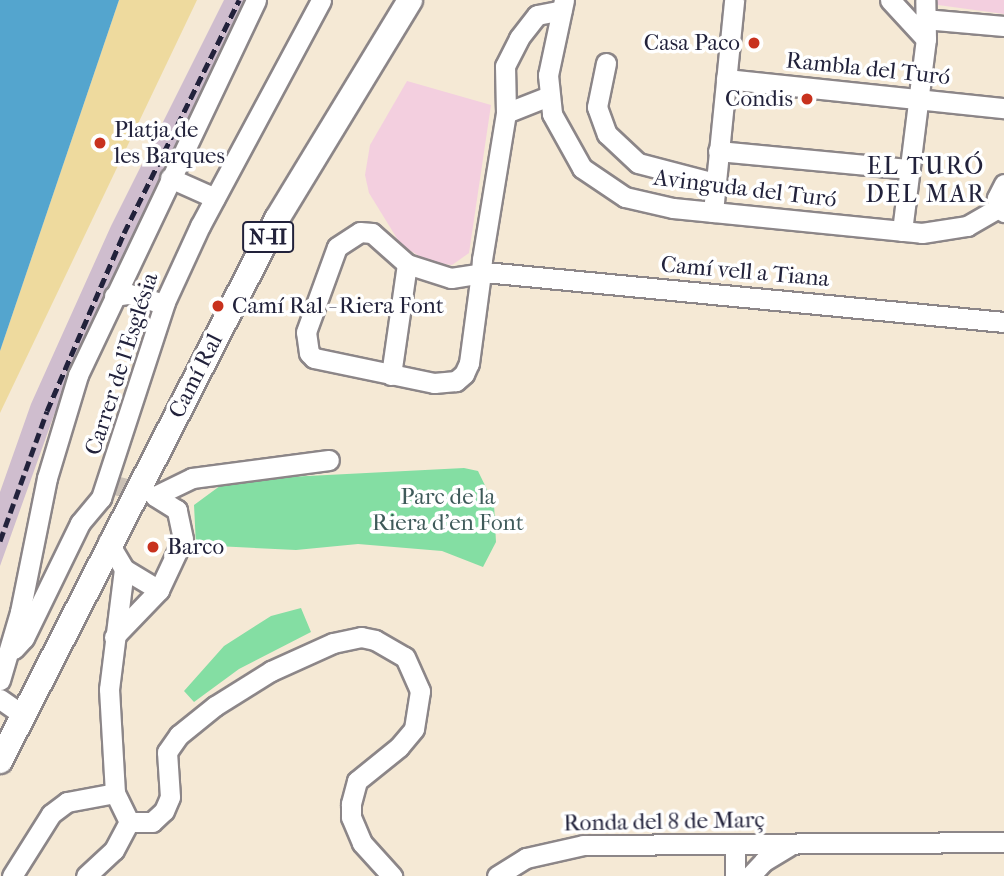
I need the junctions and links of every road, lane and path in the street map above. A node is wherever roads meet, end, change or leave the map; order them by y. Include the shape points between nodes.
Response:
1 (256, 0) edge
2 (321, 0) edge
3 (410, 0) edge
4 (734, 0) edge
5 (890, 0) edge
6 (563, 5) edge
7 (925, 9) edge
8 (1004, 26) edge
9 (926, 39) junction
10 (606, 64) dead end
11 (726, 79) junction
12 (548, 96) junction
13 (919, 97) junction
14 (1004, 108) edge
15 (506, 113) junction
16 (718, 151) junction
17 (910, 169) junction
18 (170, 178) junction
19 (715, 183) junction
20 (1004, 184) edge
21 (215, 198) junction
22 (1002, 210) edge
23 (713, 212) junction
24 (902, 231) junction
25 (407, 264) junction
26 (481, 273) junction
27 (114, 296) junction
28 (164, 304) junction
29 (1004, 322) edge
30 (391, 375) junction
31 (329, 460) dead end
32 (108, 542) junction
33 (124, 569) junction
34 (159, 590) junction
35 (114, 637) junction
36 (11, 652) junction
37 (0, 680) edge
38 (0, 699) edge
39 (23, 715) junction
40 (1, 758) edge
41 (114, 793) junction
42 (129, 822) junction
43 (1004, 842) edge
44 (796, 843) junction
45 (735, 846) junction
46 (12, 876) edge
47 (86, 876) edge
48 (392, 876) edge
49 (497, 876) edge
50 (735, 876) edge
51 (750, 876) edge

1 - 18 street
2 - 21 street, Carrer de l'Església
3 - 32 main road, Camí Ral / N-II via 277,219
4 - 11 street
5 - 9 street
6 - 12 street, Avinguda del Turó via 550,54
6 - 15 street via 537,15 519,38 505,66
7 - 8 street
7 - 9 street
9 - 13 street
10 - 19 street via 597,107 607,134 638,163
11 - 13 street, Rambla del Turó
11 - 16 street
12 - 15 street
12 - 23 street, Avinguda del Turó via 569,151 596,180 647,204
13 - 14 street, Rambla del Turó
13 - 17 street
15 - 26 street
16 - 17 street
16 - 19 street
17 - 24 street
18 - 21 street
18 - 27 street
19 - 23 street
20 - 22 street via 997,195
21 - 28 street, Carrer de l'Església
22 - 24 street, Avinguda del Turó via 952,231
23 - 24 street, Avinguda del Turó
25 - 26 street, Camí vell a Tiana via 451,278
25 - 30 street
25 - 30 street via 372,233 347,237 337,247 306,332 305,344 314,358
26 - 29 street, Camí vell a Tiana
26 - 30 street via 464,374 446,384
27 - 28 street via 129,294
27 - 36 street via 78,375 54,452
28 - 36 street, Carrer de l'Església via 111,485 80,523 24,638
31 - 34 street via 192,478 155,496 177,510 183,539
32 - 33 street
32 - 39 main road, Camí Ral / N-II
33 - 34 street
33 - 35 street
34 - 35 street
35 - 41 street via 109,689
36 - 37 street
38 - 39 street
39 - 40 main road, Camí Ral / N-II
41 - 42 street
41 - 46 street via 67,802 51,814
42 - 47 street via 114,850
42 - 48 street via 152,822 164,811 170,797 167,752 178,736 215,706 271,671 333,643 361,637 405,657 420,691 414,729 357,781 351,804 362,843
43 - 44 street, Ronda del 8 de Març
44 - 45 street, Ronda del 8 de Març
44 - 51 street, Ronda del 8 de Març via 764,861
45 - 49 street, Ronda del 8 de Març via 566,847 526,858
45 - 50 street

